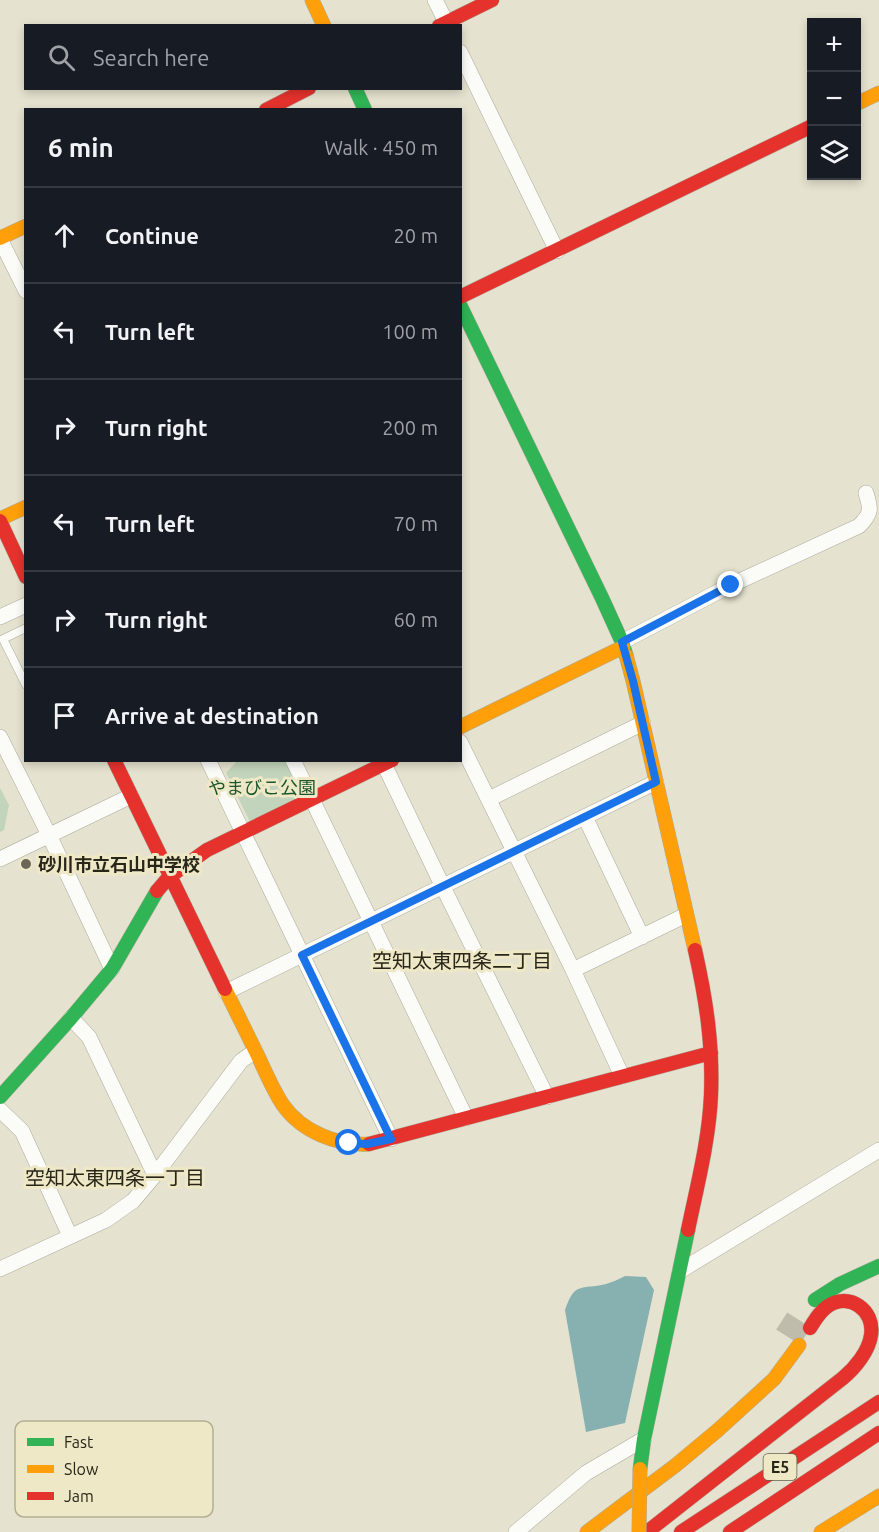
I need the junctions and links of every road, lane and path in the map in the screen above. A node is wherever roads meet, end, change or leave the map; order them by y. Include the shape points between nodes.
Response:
1 (312, 0) edge
2 (435, 0) edge
3 (492, 0) edge
4 (323, 24) edge
5 (444, 24) edge
6 (462, 56) edge
7 (305, 90) edge
8 (356, 90) edge
9 (879, 93) edge
10 (861, 102) edge
11 (270, 108) edge
12 (364, 108) edge
13 (807, 128) edge
14 (24, 227) edge
15 (0, 239) edge
16 (557, 251) junction
17 (24, 287) edge
18 (462, 296) edge
19 (462, 309) edge
20 (866, 493) dead end
21 (24, 508) edge
22 (0, 520) edge
23 (24, 573) edge
24 (24, 605) edge
25 (0, 617) edge
26 (24, 629) edge
27 (623, 645) junction
28 (24, 681) edge
29 (643, 723) junction
30 (462, 726) edge
31 (0, 737) edge
32 (462, 746) edge
33 (115, 762) edge
34 (209, 762) edge
35 (294, 762) edge
36 (386, 762) edge
37 (656, 782) junction
38 (130, 796) junction
39 (312, 799) junction
40 (489, 799) junction
41 (585, 817) junction
42 (244, 833) junction
43 (49, 836) junction
44 (514, 852) junction
45 (0, 859) edge
46 (169, 877) junction
47 (443, 887) junction
48 (686, 915) junction
49 (371, 921) junction
50 (642, 937) junction
51 (302, 955) junction
52 (111, 969) junction
53 (573, 970) junction
54 (226, 992) junction
55 (71, 1018) junction
56 (255, 1051) junction
57 (711, 1053) junction
58 (621, 1076) junction
59 (0, 1097) edge
60 (547, 1097) junction
61 (0, 1110) edge
62 (466, 1118) junction
63 (391, 1139) junction
64 (879, 1150) edge
65 (155, 1175) junction
66 (70, 1236) junction
67 (879, 1266) edge
68 (0, 1269) edge
69 (680, 1271) junction
70 (867, 1281) dead end
71 (871, 1306) dead end
72 (808, 1308) tunnel mouth
73 (871, 1322) junction
74 (810, 1328) tunnel mouth
75 (794, 1341) tunnel mouth
76 (871, 1356) dead end
77 (846, 1376) junction
78 (879, 1402) edge
79 (879, 1433) edge
80 (644, 1439) junction
81 (870, 1454) dead end
82 (879, 1496) edge
83 (735, 1528) edge
84 (516, 1532) edge
85 (587, 1532) edge
86 (639, 1532) edge
87 (647, 1532) edge
88 (681, 1532) edge
89 (821, 1532) edge

1 - 4 main road
2 - 5 street
3 - 5 main road
6 - 16 street
7 - 11 main road
8 - 12 main road
9 - 10 main road
13 - 16 main road
14 - 15 main road
15 - 17 street
16 - 18 main road
19 - 27 main road
20 - 27 street via 870,508 867,519 859,526 731,585
21 - 22 main road
22 - 23 main road
24 - 25 street
26 - 28 lane via 3,639
27 - 29 main road
27 - 30 main road
29 - 37 main road
29 - 40 street
31 - 43 street
32 - 40 street
33 - 38 main road
34 - 42 street
35 - 39 street
36 - 39 main road
36 - 47 street
37 - 41 street
37 - 48 main road
38 - 43 street
38 - 46 main road
39 - 42 main road
39 - 49 street
40 - 44 street
41 - 44 street
41 - 50 street
42 - 46 main road via 207,850
42 - 51 street
43 - 45 street
43 - 52 street
44 - 47 street
44 - 53 street
46 - 52 main road via 154,894
46 - 54 main road
47 - 49 street
47 - 60 street
48 - 50 street
48 - 57 main road via 709,1021
49 - 51 street
49 - 62 street
50 - 53 street
51 - 54 street
51 - 63 street
52 - 55 main road
53 - 58 street
54 - 56 main road
55 - 59 main road
55 - 65 street via 89,1037
56 - 63 main road via 275,1092 288,1111 307,1127 327,1138 349,1143
56 - 65 street via 241,1061
57 - 58 main road
57 - 69 main road via 706,1140
58 - 60 main road
60 - 62 main road
61 - 66 street via 22,1131
62 - 63 main road
64 - 69 street
65 - 66 street via 133,1201 106,1220
66 - 68 street
67 - 70 lane
67 - 72 main road via 823,1294
69 - 80 main road
71 - 73 lane
73 - 74 main road via 855,1302 846,1300 829,1305
73 - 77 main road via 865,1350
75 - 85 main road via 752,1398 703,1443
76 - 77 lane
77 - 87 main road
78 - 88 main road, E5
79 - 83 main road, E5
80 - 84 street via 586,1473
80 - 86 main road, bridge
81 - 83 main road
82 - 89 main road

